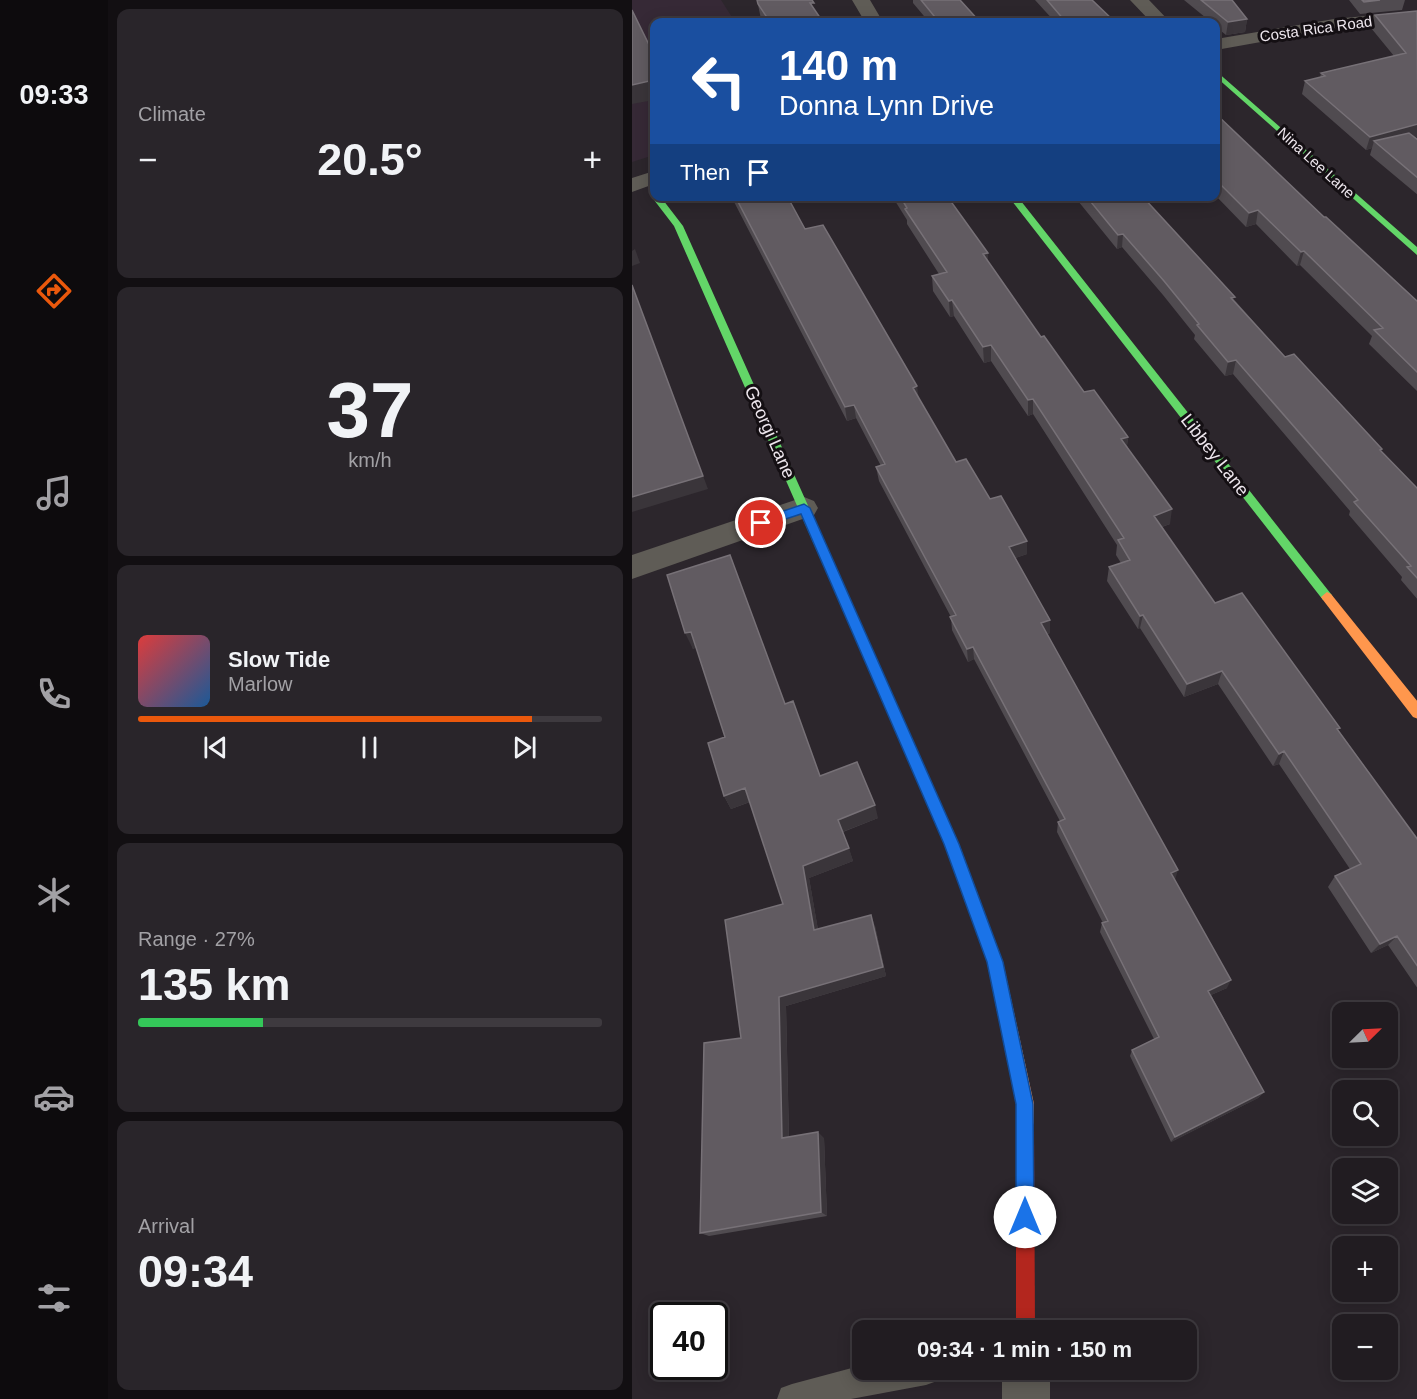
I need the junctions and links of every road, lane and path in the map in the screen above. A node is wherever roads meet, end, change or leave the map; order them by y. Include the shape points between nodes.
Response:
1 (861, 0) edge
2 (1139, 0) edge
3 (1418, 16) edge
4 (872, 18) edge
5 (1157, 18) edge
6 (1220, 44) edge
7 (1220, 77) edge
8 (659, 201) edge
9 (1016, 201) edge
10 (1418, 253) edge
11 (804, 508) junction
12 (632, 567) edge
13 (1418, 713) edge
14 (1025, 1320) edge
15 (865, 1380) edge
16 (1026, 1380) edge
17 (792, 1399) edge
18 (1026, 1399) edge

1 - 4 street
2 - 5 street
3 - 6 street, Costa Rica Road via 1334,24
7 - 10 street, Nina Lee Lane
8 - 11 street, Georgi Lane via 678,226
9 - 13 street, Libbey Lane
11 - 12 street
11 - 14 street, Georgi Lane via 952,844 995,962 1025,1104
15 - 17 lane
16 - 18 street

